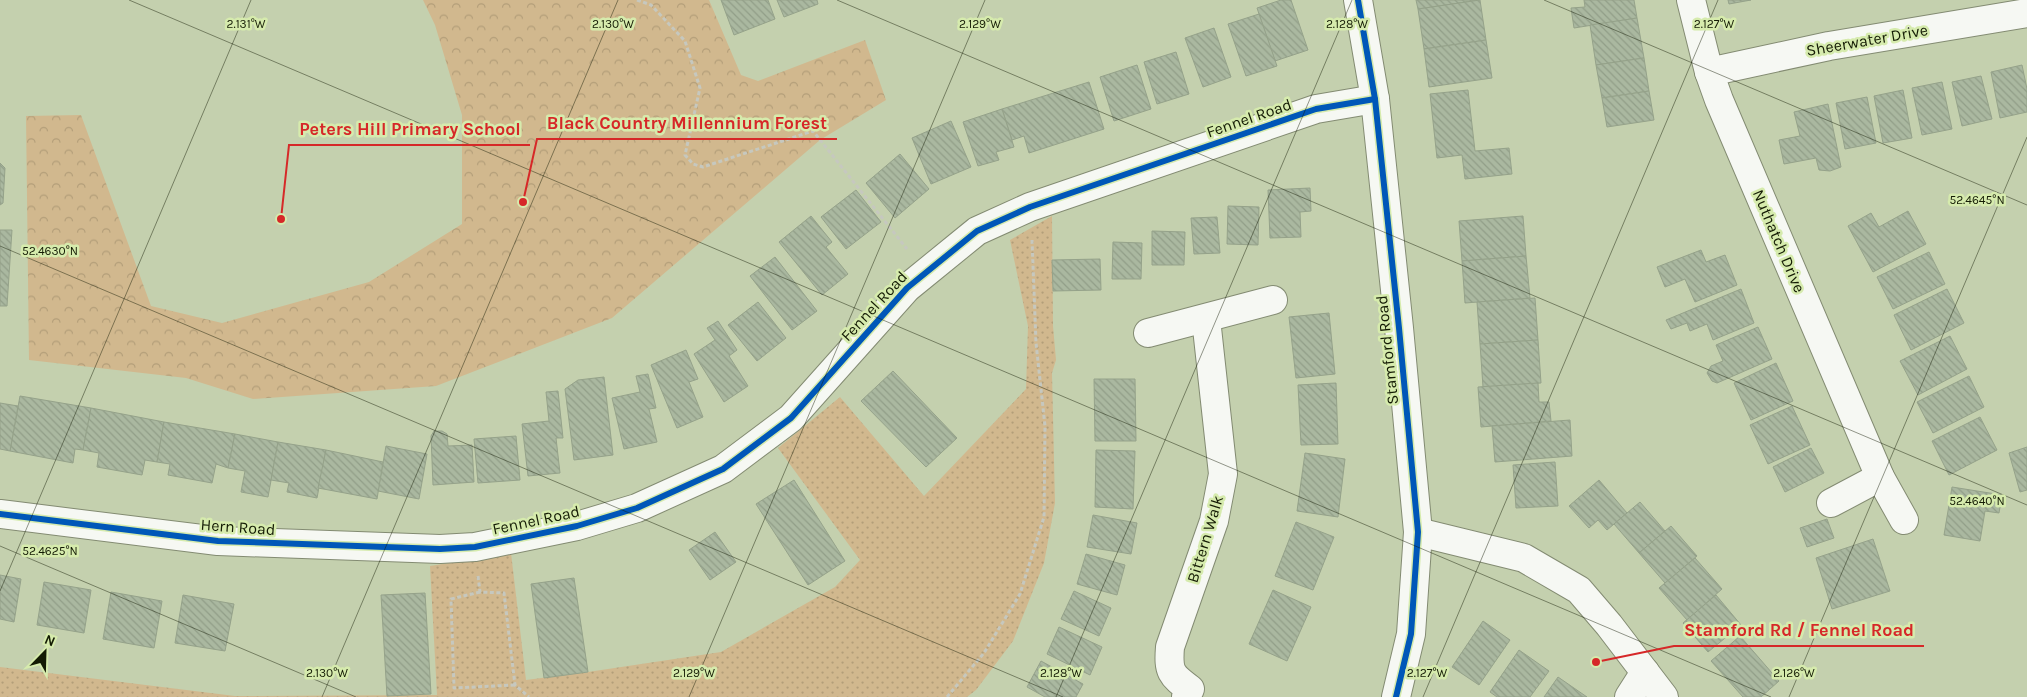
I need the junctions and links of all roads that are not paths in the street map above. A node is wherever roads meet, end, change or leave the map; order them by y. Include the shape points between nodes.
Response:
1 (1358, 0) edge
2 (1691, 0) edge
3 (2020, 9) edge
4 (1709, 72) junction
5 (1375, 99) junction
6 (1273, 300) dead end
7 (1206, 319) junction
8 (1148, 333) dead end
9 (1880, 477) junction
10 (1831, 503) dead end
11 (0, 514) edge
12 (1904, 520) dead end
13 (1418, 532) junction
14 (475, 547) joint
15 (1645, 672) junction
16 (1194, 694) edge
17 (1396, 697) edge
18 (1629, 697) edge
19 (1664, 697) edge

1 - 5 street, Stamford Road
2 - 4 street, Nuthatch Drive
3 - 4 street, Sheerwater Drive
4 - 9 street, Nuthatch Drive
5 - 13 street, Stamford Road
5 - 14 street, Fennel Road via 1316,109 1030,207 977,231 907,288 791,418 723,468 638,508 577,526
6 - 7 street
7 - 8 street
7 - 16 street, Bittern Walk via 1223,474 1214,521 1170,647 1169,662 1174,676
9 - 10 street
9 - 12 street, Nuthatch Drive
11 - 14 street, Hern Road via 218,541 440,549
13 - 15 street via 1524,558 1579,590
13 - 17 street, Stamford Road via 1411,634
15 - 18 street
15 - 19 street

